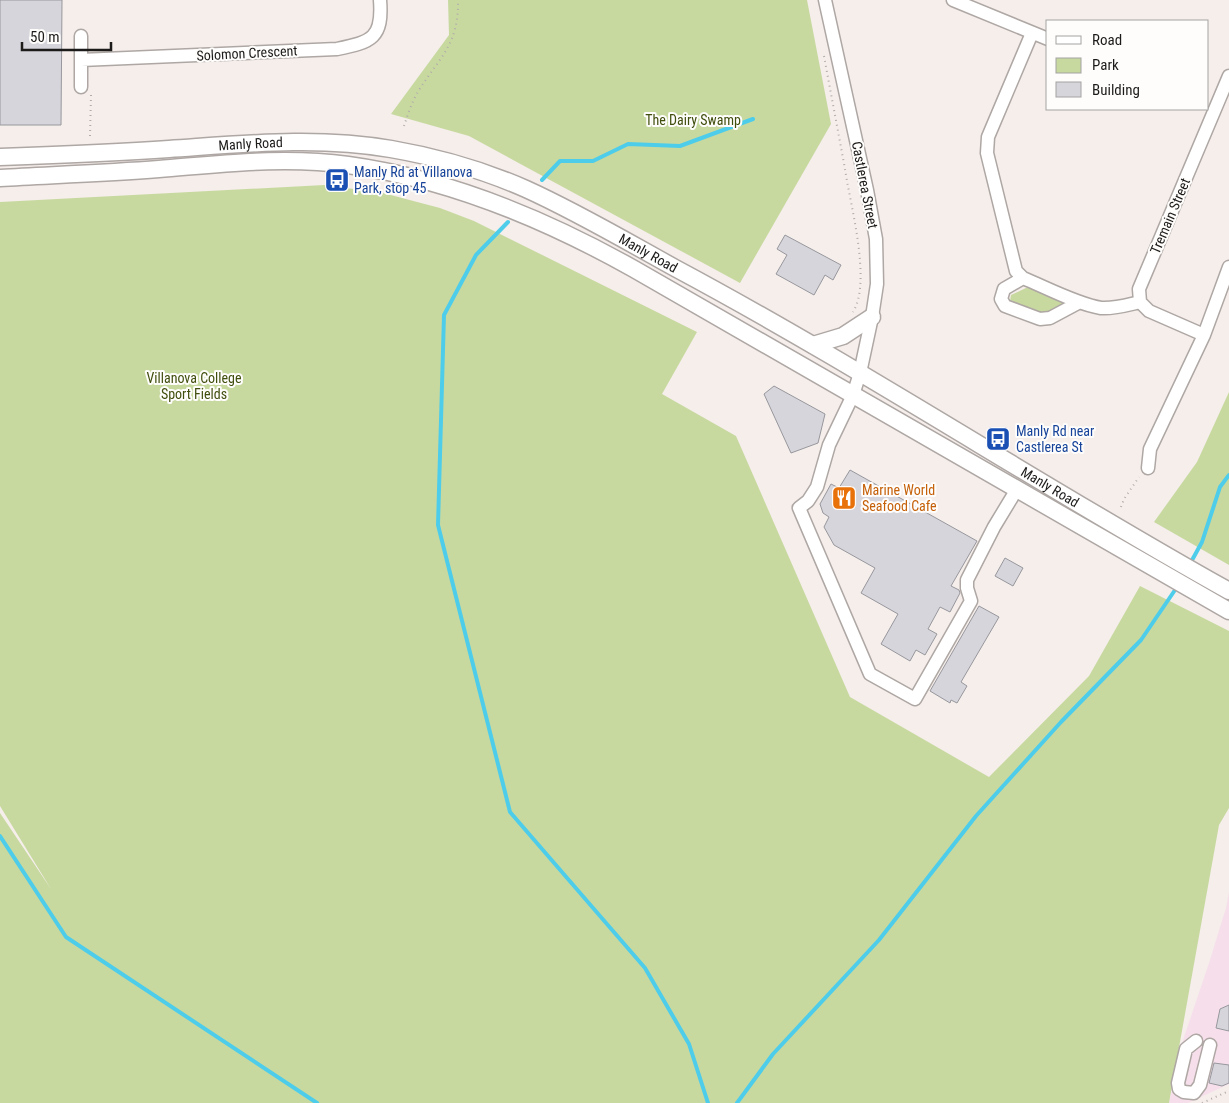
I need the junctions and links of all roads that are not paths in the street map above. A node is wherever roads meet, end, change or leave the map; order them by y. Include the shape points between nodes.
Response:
1 (380, 0) edge
2 (825, 0) edge
3 (953, 0) edge
4 (1032, 33) junction
5 (81, 36) dead end
6 (1046, 38) edge
7 (81, 60) junction
8 (1229, 76) edge
9 (86, 88) road end
10 (1212, 107) edge
11 (0, 157) edge
12 (0, 178) edge
13 (1229, 267) edge
14 (1023, 278) junction
15 (1080, 302) junction
16 (1140, 302) junction
17 (872, 317) junction
18 (1198, 333) junction
19 (813, 345) junction
20 (860, 372) junction
21 (853, 395) junction
22 (1148, 468) road end
23 (1017, 489) junction
24 (1229, 591) edge
25 (1229, 611) edge
26 (1196, 1041) dead end
27 (1210, 1045) dead end

1 - 7 street, Solomon Crescent via 379,28 370,39 337,49
2 - 17 street, Castlerea Street via 876,239 878,277
3 - 4 street
4 - 6 street
4 - 14 street via 988,137 987,153 1013,262
5 - 7 street
7 - 9 street
8 - 10 street, Tremain Street
10 - 16 street, Tremain Street via 1139,289
11 - 19 main road, Manly Road via 275,142 357,145 431,157 472,168 545,198
12 - 21 main road, Manly Road via 283,160 346,165 415,178 504,206 583,241
13 - 18 street
14 - 15 street
14 - 15 street via 1004,289 1001,299 1005,306 1040,319 1050,318
15 - 16 street via 1101,308
16 - 18 street via 1149,311
17 - 19 main road via 843,336
17 - 20 street, Castlerea Street
18 - 22 street via 1150,449
19 - 20 main road, Manly Road
20 - 21 street, Castlerea Street
20 - 24 main road, Manly Road
21 - 23 main road, Manly Road
21 - 23 street, Castlerea Street via 829,446 818,487 799,508 870,674 915,699 971,600 967,580
23 - 25 main road, Manly Road
26 - 27 street via 1186,1049 1178,1082 1179,1089 1184,1092 1194,1092 1200,1086

